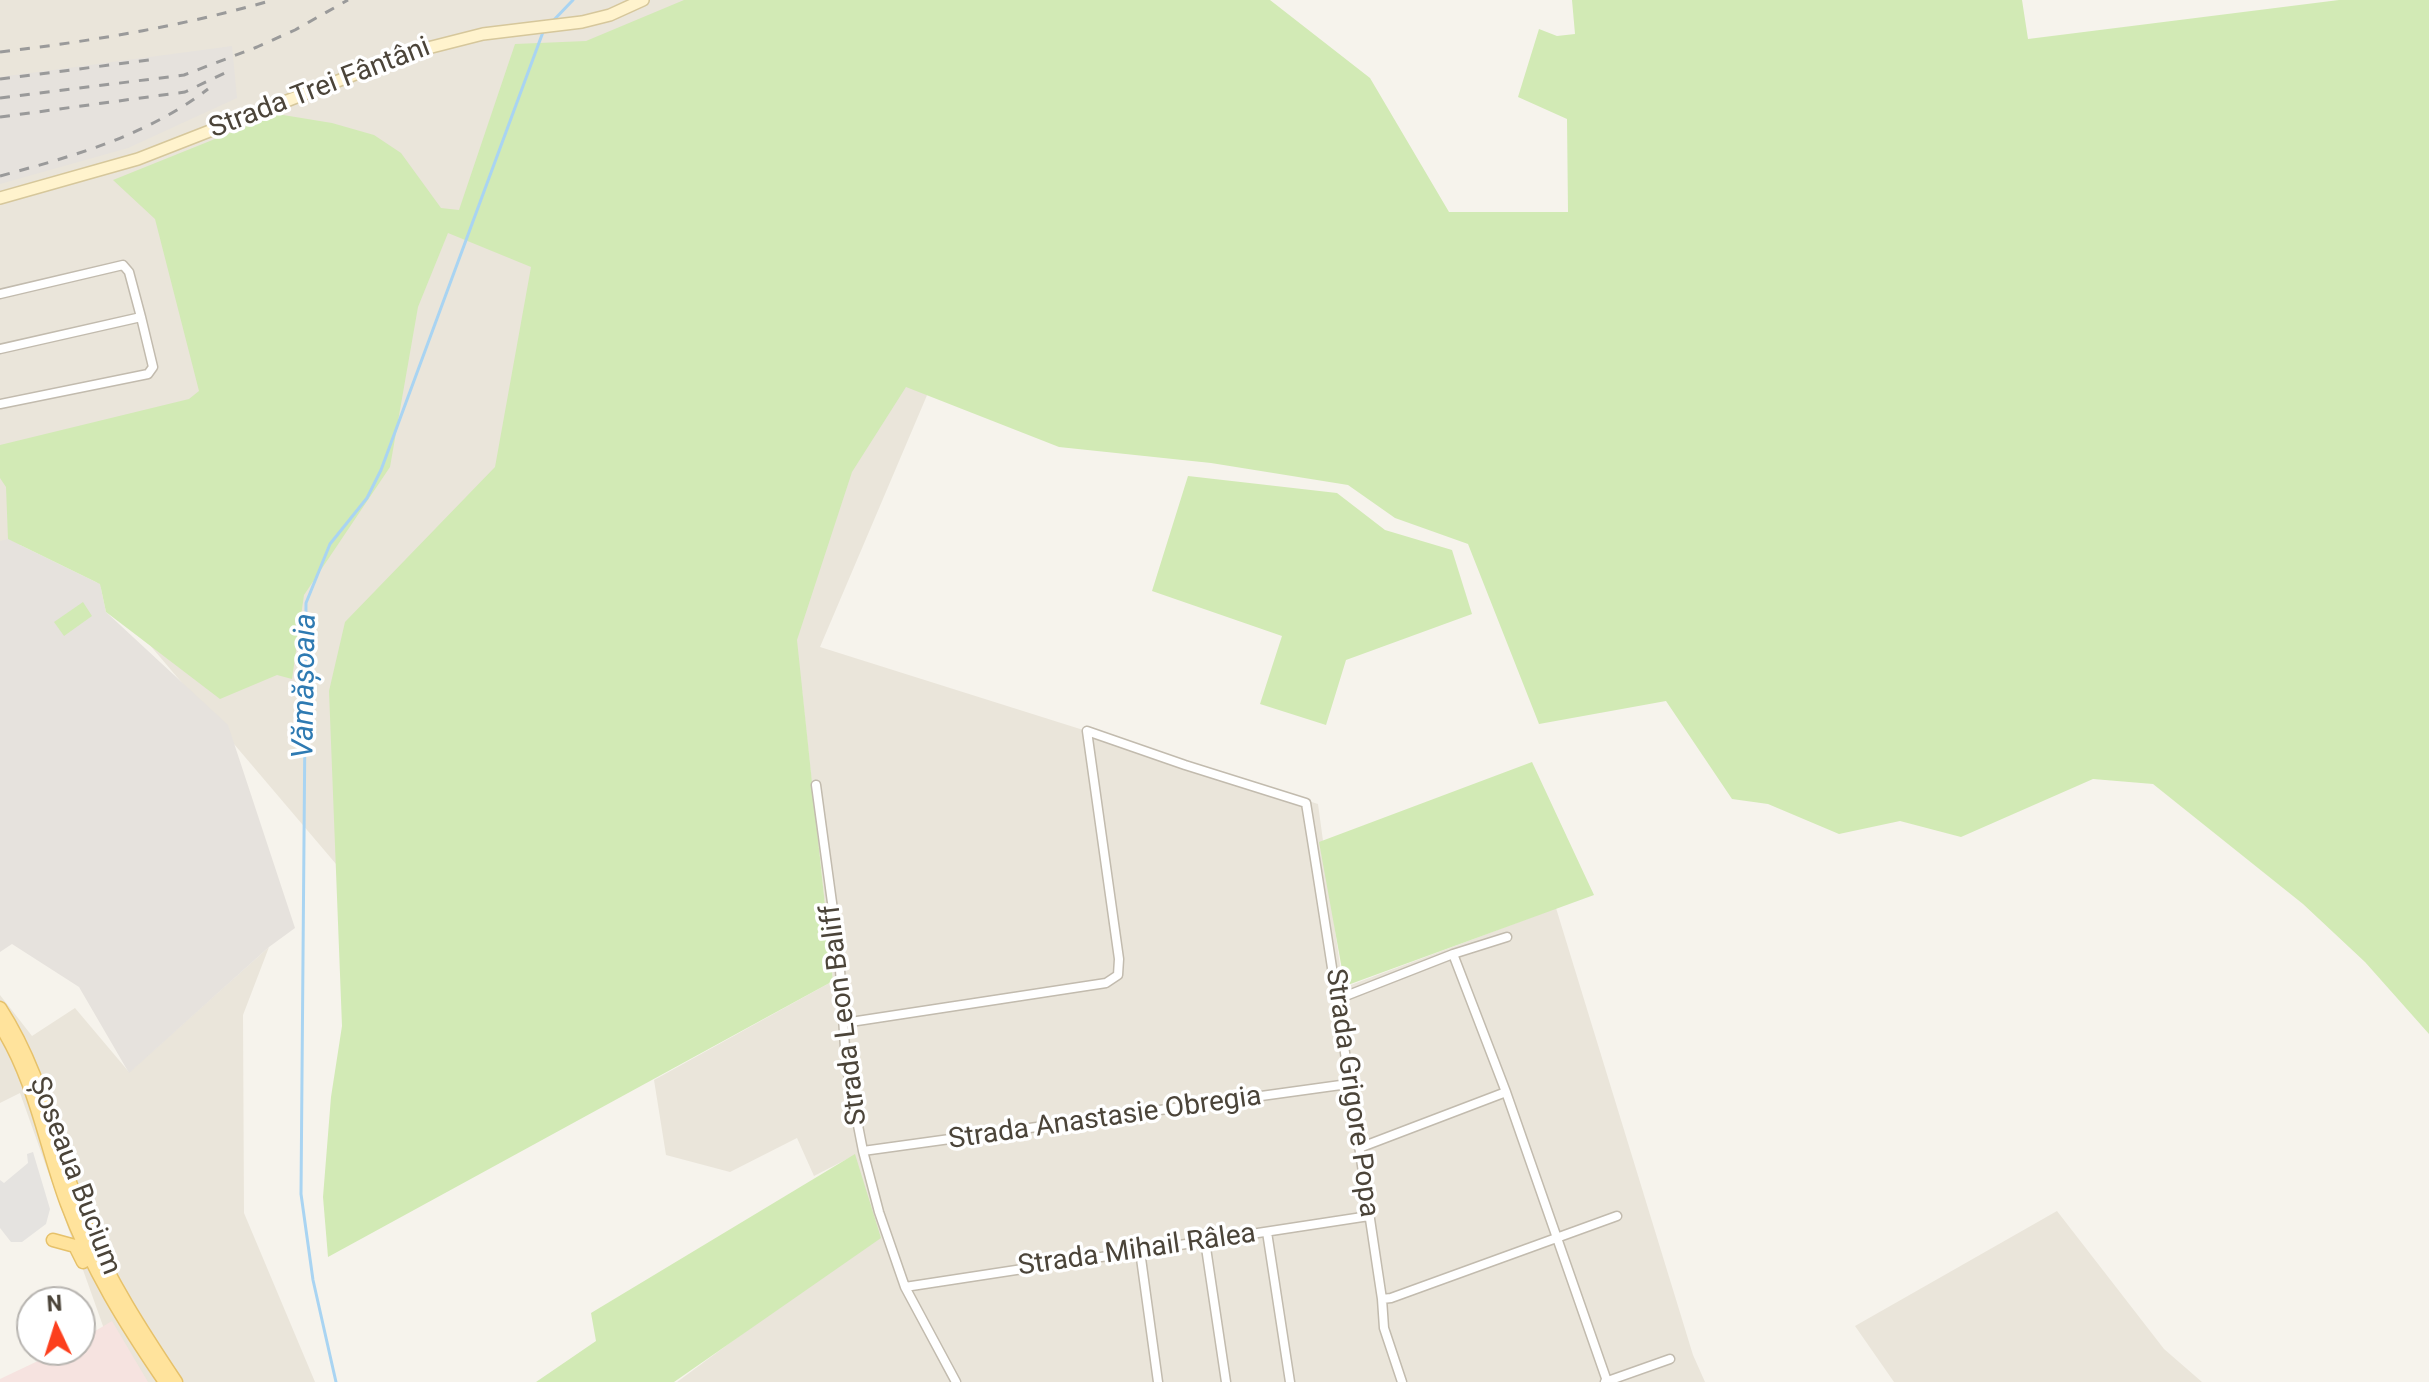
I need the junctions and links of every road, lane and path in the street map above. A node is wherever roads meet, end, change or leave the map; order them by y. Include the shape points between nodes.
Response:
1 (643, 0) edge
2 (0, 198) edge
3 (0, 294) edge
4 (141, 317) junction
5 (0, 349) edge
6 (0, 404) edge
7 (816, 785) dead end
8 (1507, 937) dead end
9 (1453, 954) junction
10 (1338, 999) junction
11 (0, 1008) edge
12 (844, 1023) junction
13 (0, 1025) edge
14 (1348, 1084) junction
15 (1506, 1092) junction
16 (1359, 1148) junction
17 (863, 1151) junction
18 (1369, 1216) junction
19 (1617, 1216) dead end
20 (1267, 1232) junction
21 (1558, 1238) junction
22 (53, 1240) dead end
23 (1205, 1241) junction
24 (1140, 1251) junction
25 (102, 1283) junction
26 (905, 1287) junction
27 (1382, 1299) junction
28 (1670, 1359) dead end
29 (1606, 1381) edge
30 (165, 1382) edge
31 (176, 1382) edge
32 (956, 1382) edge
33 (1158, 1382) edge
34 (1226, 1382) edge
35 (1290, 1382) edge
36 (1402, 1382) edge

1 - 2 main road, Strada Trei Fântâni via 610,15 483,34 412,52 138,159
3 - 4 street via 123,265
4 - 5 street
4 - 6 street via 153,367 148,374
7 - 12 street, Strada Leon Baliff
8 - 9 street
9 - 10 street
9 - 15 street
10 - 12 street, Strada Grigore Popa via 1306,803 1087,731 1118,975 1106,983
10 - 14 street, Strada Grigore Popa
11 - 31 main road, Șoseaua Bucium via 29,1058 105,1266
12 - 17 street, Strada Leon Baliff via 846,1064
13 - 25 main road, Șoseaua Bucium via 25,1074 66,1199
14 - 16 street, Strada Grigore Popa
14 - 17 street, Strada Anastasie Obregia
15 - 16 street
15 - 21 street
16 - 18 street, Strada Grigore Popa
17 - 26 street, Strada Leon Baliff
18 - 20 street, Strada Mihail Râlea
18 - 27 street, Strada Grigore Popa
19 - 21 street
20 - 23 street, Strada Mihail Râlea
20 - 35 street
21 - 27 street
21 - 29 street
22 - 25 main road via 75,1246 90,1276
23 - 24 street, Strada Mihail Râlea
23 - 34 street
24 - 26 street, Strada Mihail Râlea
24 - 33 street
25 - 30 main road, Șoseaua Bucium
26 - 32 street, Strada Leon Baliff
27 - 36 street, Strada Grigore Popa via 1384,1328
28 - 29 street

